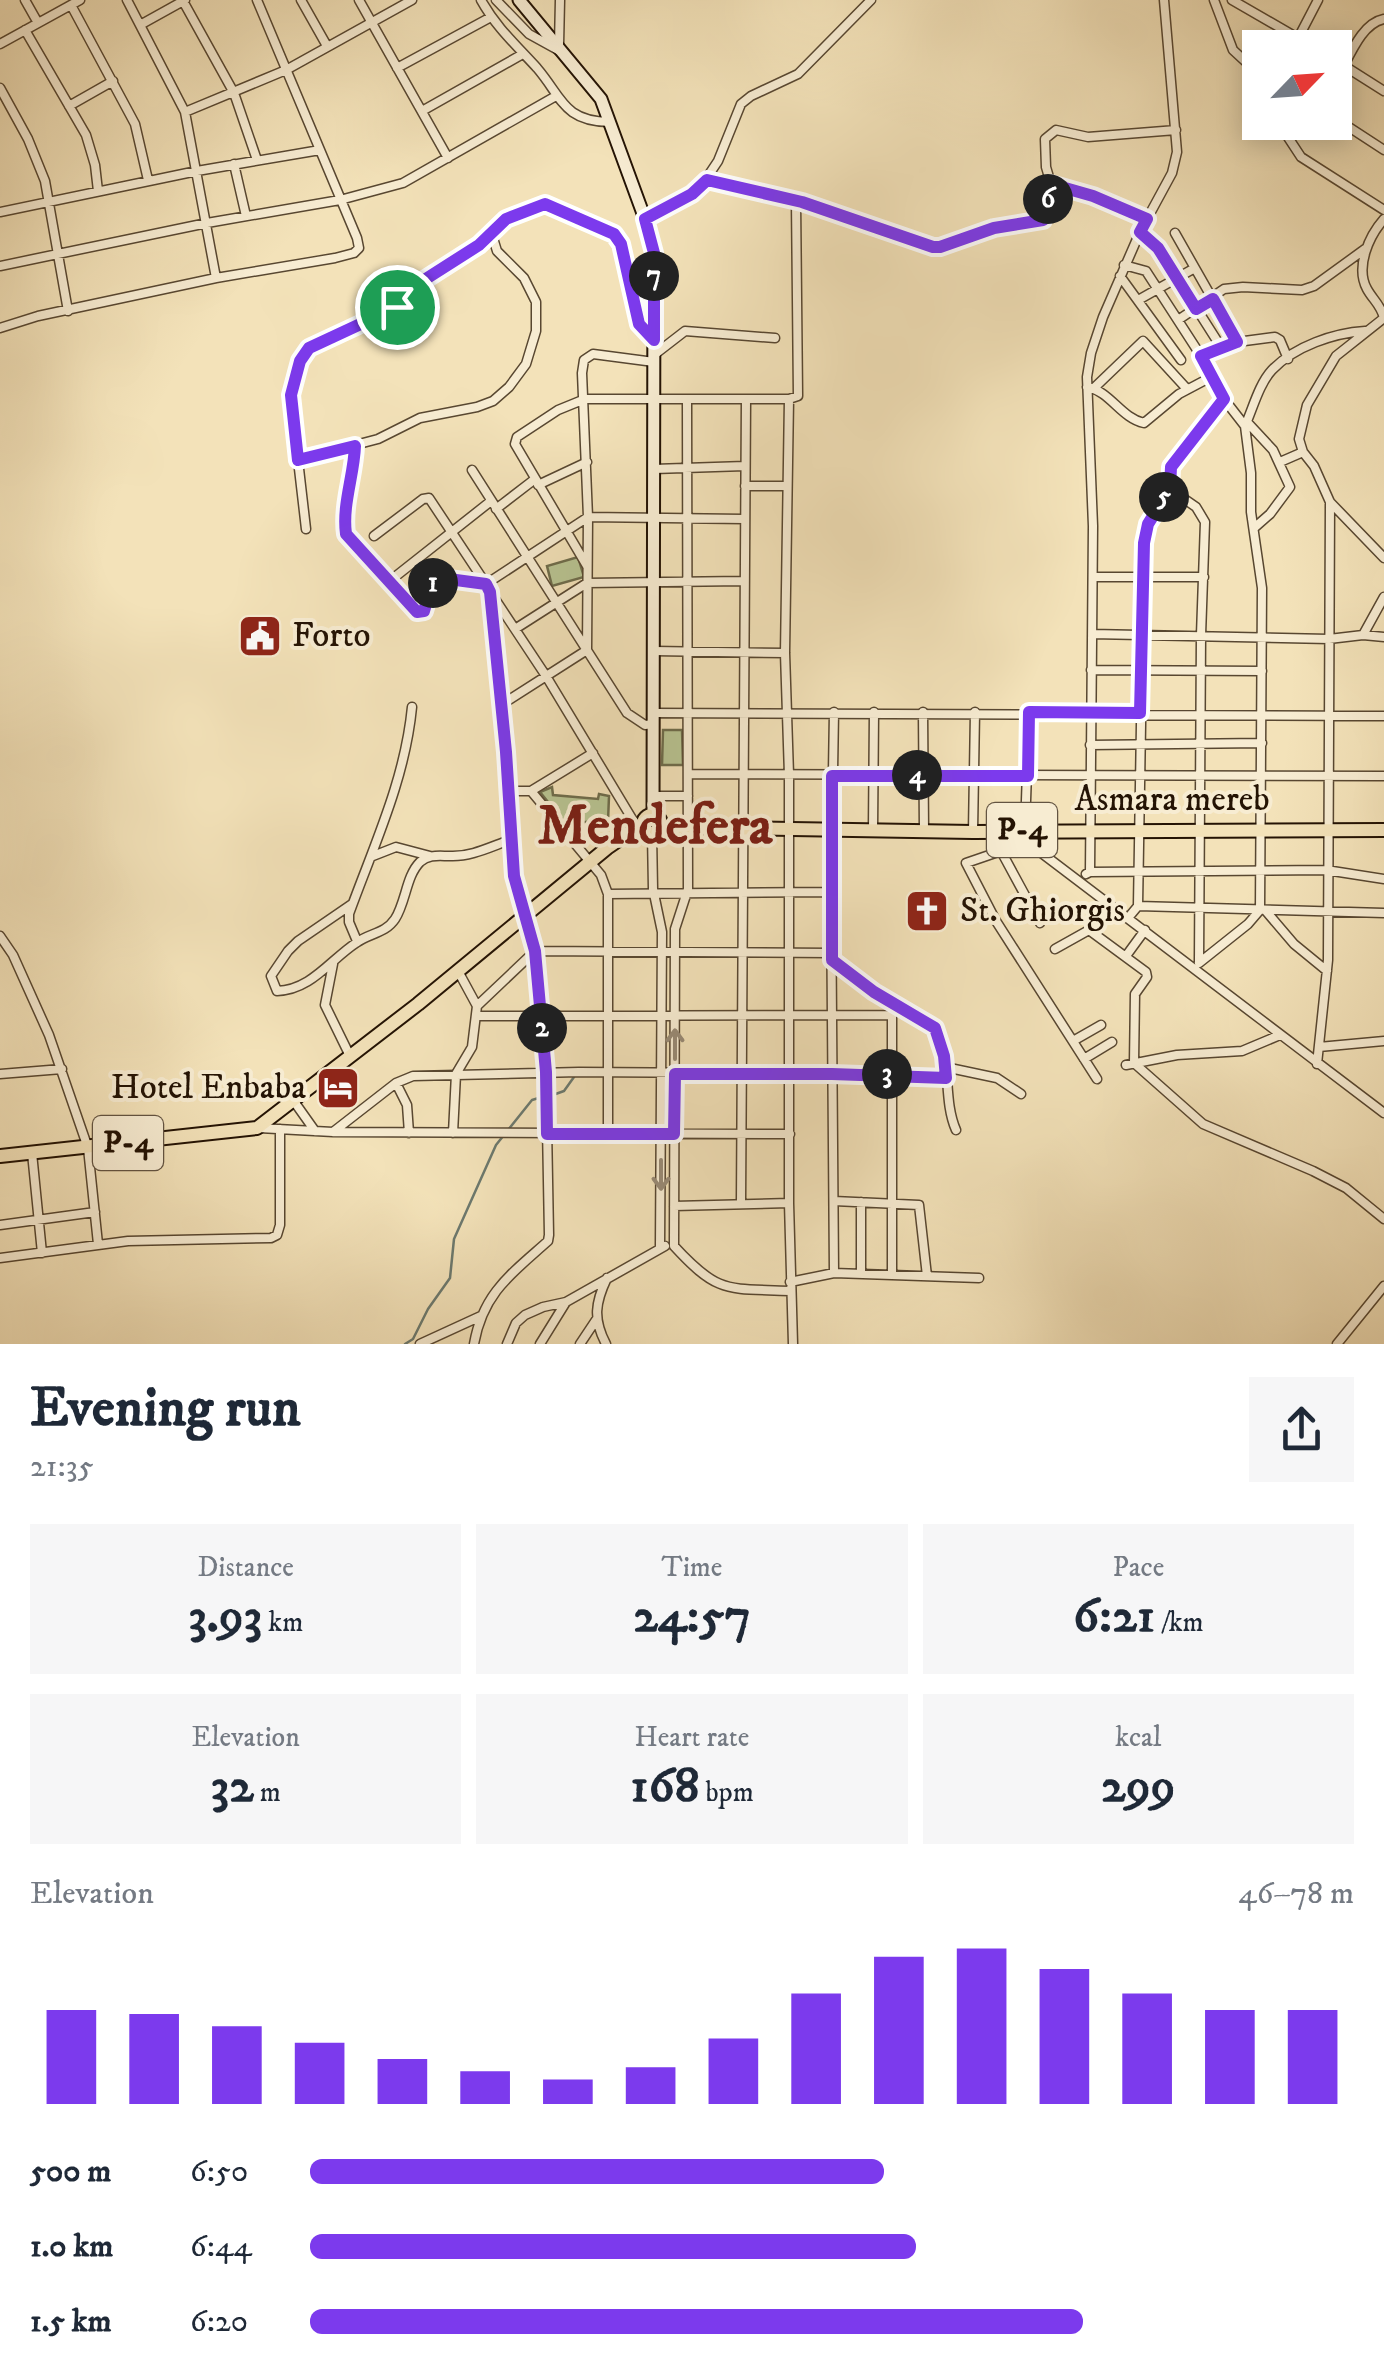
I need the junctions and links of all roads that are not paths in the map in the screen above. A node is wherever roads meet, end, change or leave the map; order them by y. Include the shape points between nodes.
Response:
1 (25, 0) edge
2 (127, 0) edge
3 (184, 0) edge
4 (257, 0) edge
5 (301, 0) edge
6 (359, 0) edge
7 (412, 0) edge
8 (480, 0) edge
9 (496, 0) edge
10 (519, 0) edge
11 (560, 0) edge
12 (871, 0) edge
13 (1164, 0) edge
14 (1214, 0) edge
15 (1232, 0) edge
16 (1318, 0) edge
17 (76, 2) edge
18 (490, 17) junction
19 (1384, 19) edge
20 (371, 21) junction
21 (38, 23) junction
22 (140, 25) junction
23 (25, 30) junction
24 (1286, 30) edge
25 (1302, 30) edge
26 (0, 44) edge
27 (327, 46) junction
28 (561, 49) junction
29 (1352, 54) edge
30 (521, 55) junction
31 (1242, 58) edge
32 (397, 68) junction
33 (286, 70) junction
34 (1352, 70) edge
35 (114, 82) junction
36 (0, 88) edge
37 (1384, 91) edge
38 (234, 94) junction
39 (556, 96) junction
40 (70, 106) junction
41 (422, 111) junction
42 (186, 112) junction
43 (611, 122) junction
44 (1352, 129) edge
45 (1176, 130) junction
46 (1290, 140) edge
47 (320, 150) junction
48 (1384, 150) edge
49 (448, 158) junction
50 (257, 160) junction
51 (234, 164) junction
52 (197, 171) junction
53 (148, 180) junction
54 (707, 180) junction
55 (1051, 184) junction
56 (98, 191) junction
57 (1384, 192) edge
58 (340, 200) junction
59 (49, 201) junction
60 (796, 201) junction
61 (1380, 207) edge
62 (0, 212) edge
63 (246, 216) junction
64 (645, 219) junction
65 (1147, 219) junction
66 (1384, 219) edge
67 (207, 223) junction
68 (498, 228) junction
69 (1140, 232) junction
70 (1175, 233) dead end
71 (1366, 248) junction
72 (59, 254) junction
73 (0, 266) edge
74 (1124, 266) junction
75 (1193, 269) junction
76 (1120, 276) junction
77 (216, 278) junction
78 (1176, 279) junction
79 (1158, 289) junction
80 (1140, 299) junction
81 (1213, 299) junction
82 (1196, 309) junction
83 (68, 310) junction
84 (1178, 320) junction
85 (0, 328) edge
86 (1368, 331) junction
87 (775, 338) dead end
88 (654, 340) junction
89 (1237, 342) junction
90 (1221, 347) junction
91 (1201, 356) junction
92 (654, 358) junction
93 (1288, 358) junction
94 (1181, 360) dead end
95 (1212, 376) junction
96 (1091, 388) junction
97 (1187, 390) junction
98 (585, 399) junction
99 (788, 399) junction
100 (1224, 399) junction
101 (654, 400) junction
102 (687, 400) junction
103 (746, 400) junction
104 (1246, 424) junction
105 (355, 446) junction
106 (1303, 452) junction
107 (298, 460) junction
108 (586, 462) junction
109 (1280, 462) junction
110 (745, 466) junction
111 (687, 467) junction
112 (654, 468) junction
113 (472, 470) dead end
114 (537, 482) junction
115 (745, 486) junction
116 (787, 486) junction
117 (1170, 489) junction
118 (1330, 502) junction
119 (494, 505) junction
120 (588, 517) junction
121 (654, 518) junction
122 (687, 518) junction
123 (744, 519) junction
124 (1254, 528) junction
125 (306, 529) dead end
126 (451, 531) junction
127 (568, 531) junction
128 (374, 536) dead end
129 (526, 557) junction
130 (1384, 558) edge
131 (587, 566) junction
132 (1093, 577) junction
133 (1143, 577) junction
134 (1204, 577) junction
135 (391, 580) junction
136 (743, 581) junction
137 (654, 582) junction
138 (687, 582) junction
139 (588, 583) junction
140 (488, 588) junction
141 (1384, 597) edge
142 (556, 603) junction
143 (515, 629) junction
144 (1092, 634) junction
145 (1141, 635) junction
146 (1201, 635) junction
147 (1363, 635) junction
148 (1262, 637) junction
149 (1384, 637) edge
150 (1329, 640) junction
151 (587, 650) junction
152 (687, 651) junction
153 (654, 652) junction
154 (743, 652) junction
155 (785, 652) junction
156 (1091, 670) junction
157 (1262, 671) junction
158 (1141, 672) junction
159 (1200, 672) junction
160 (546, 676) junction
161 (501, 705) junction
162 (412, 707) dead end
163 (688, 712) junction
164 (744, 712) junction
165 (787, 712) junction
166 (834, 712) junction
167 (874, 712) junction
168 (923, 712) junction
169 (975, 712) junction
170 (1029, 712) junction
171 (1200, 712) junction
172 (1090, 713) junction
173 (1140, 713) junction
174 (1261, 713) junction
175 (1328, 714) junction
176 (1384, 716) edge
177 (654, 718) junction
178 (1200, 743) junction
179 (1262, 743) junction
180 (1140, 744) junction
181 (1090, 745) junction
182 (593, 753) junction
183 (688, 774) junction
184 (924, 774) junction
185 (1200, 774) junction
186 (1262, 774) junction
187 (743, 775) junction
188 (789, 775) junction
189 (974, 775) junction
190 (832, 776) junction
191 (873, 776) junction
192 (1028, 776) junction
193 (1090, 776) junction
194 (1140, 776) junction
195 (1328, 776) junction
196 (1384, 776) edge
197 (509, 791) junction
198 (531, 791) junction
199 (654, 796) junction
200 (688, 796) junction
201 (649, 825) junction
202 (743, 827) junction
203 (788, 827) junction
204 (688, 828) junction
205 (833, 828) junction
206 (873, 830) junction
207 (1025, 830) junction
208 (1090, 830) junction
209 (1140, 830) junction
210 (1201, 830) junction
211 (1260, 830) junction
212 (1327, 830) junction
213 (1384, 830) edge
214 (998, 831) junction
215 (924, 832) junction
216 (973, 832) junction
217 (510, 840) junction
218 (1001, 851) junction
219 (372, 856) junction
220 (430, 856) junction
221 (589, 862) junction
222 (1326, 870) junction
223 (1140, 871) junction
224 (1200, 871) junction
225 (1090, 872) junction
226 (1260, 872) junction
227 (1384, 879) edge
228 (1078, 880) junction
229 (743, 892) junction
230 (789, 892) junction
231 (831, 892) junction
232 (686, 893) junction
233 (608, 894) junction
234 (654, 894) junction
235 (352, 904) junction
236 (1138, 906) junction
237 (1200, 908) junction
238 (1262, 910) junction
239 (1326, 911) junction
240 (1384, 913) edge
241 (523, 916) junction
242 (1128, 918) junction
243 (1040, 923) dead end
244 (1145, 930) junction
245 (3, 941) edge
246 (357, 942) junction
247 (1055, 948) dead end
248 (535, 951) junction
249 (742, 952) junction
250 (608, 953) junction
251 (662, 953) junction
252 (675, 953) junction
253 (789, 953) junction
254 (832, 956) junction
255 (1126, 956) junction
256 (333, 964) junction
257 (1199, 967) junction
258 (458, 970) junction
259 (1327, 972) junction
260 (892, 1002) junction
261 (477, 1011) junction
262 (742, 1013) junction
263 (607, 1014) junction
264 (661, 1014) junction
265 (674, 1014) junction
266 (541, 1015) junction
267 (789, 1015) junction
268 (833, 1015) junction
269 (892, 1015) junction
270 (1101, 1025) dead end
271 (1280, 1035) junction
272 (1073, 1040) junction
273 (1384, 1041) edge
274 (1112, 1042) dead end
275 (1319, 1047) junction
276 (350, 1056) junction
277 (1084, 1059) junction
278 (1130, 1064) junction
279 (1317, 1064) junction
280 (945, 1067) junction
281 (62, 1069) junction
282 (546, 1072) junction
283 (606, 1072) junction
284 (0, 1074) edge
285 (456, 1074) junction
286 (661, 1074) junction
287 (675, 1074) junction
288 (742, 1074) junction
289 (789, 1074) junction
290 (832, 1074) junction
291 (892, 1074) junction
292 (946, 1078) junction
293 (1097, 1079) dead end
294 (396, 1083) junction
295 (1021, 1094) dead end
296 (293, 1100) junction
297 (1384, 1113) edge
298 (256, 1128) junction
299 (280, 1129) junction
300 (315, 1130) junction
301 (956, 1130) dead end
302 (333, 1132) junction
303 (409, 1133) junction
304 (453, 1133) junction
305 (608, 1133) junction
306 (547, 1134) junction
307 (661, 1134) junction
308 (674, 1134) junction
309 (742, 1134) junction
310 (790, 1134) junction
311 (88, 1148) junction
312 (32, 1152) junction
313 (0, 1156) edge
314 (834, 1200) junction
315 (861, 1202) junction
316 (891, 1202) junction
317 (741, 1203) junction
318 (789, 1203) junction
319 (674, 1206) junction
320 (95, 1212) junction
321 (1384, 1219) edge
322 (39, 1220) junction
323 (0, 1225) edge
324 (98, 1244) junction
325 (660, 1246) junction
326 (674, 1246) junction
327 (42, 1252) junction
328 (0, 1258) edge
329 (834, 1273) junction
330 (861, 1274) junction
331 (892, 1275) junction
332 (927, 1276) junction
333 (607, 1278) junction
334 (979, 1278) dead end
335 (790, 1286) junction
336 (1384, 1286) edge
337 (566, 1302) junction
338 (480, 1316) junction
339 (596, 1320) junction
340 (420, 1344) edge
341 (474, 1344) edge
342 (507, 1344) edge
343 (540, 1344) edge
344 (580, 1344) edge
345 (606, 1344) edge
346 (793, 1344) edge
347 (1338, 1344) edge

1 - 21 street
2 - 22 street
3 - 22 street
3 - 38 street
4 - 33 street
5 - 27 street
6 - 20 street
7 - 20 street
8 - 18 street
9 - 28 street via 530,34
10 - 28 main road
11 - 28 street
12 - 54 street via 798,74 741,104
13 - 45 street
14 - 31 street
15 - 24 street
16 - 25 street
17 - 21 street
17 - 35 street
18 - 30 street
18 - 32 street
19 - 29 street via 1375,21
20 - 27 street
20 - 32 street
21 - 23 street
22 - 42 street
23 - 26 street
23 - 40 street
27 - 33 street
28 - 43 main road
30 - 39 street
30 - 41 street
32 - 41 street
33 - 38 street
33 - 47 street
34 - 37 street
35 - 40 street
35 - 53 street via 135,124
36 - 59 street via 38,160
38 - 42 street
38 - 50 street
39 - 43 street via 581,118
39 - 49 street
40 - 56 street via 92,149
41 - 49 street
42 - 52 street
43 - 64 main road
44 - 48 street
45 - 55 street via 1088,137 1056,130 1044,148
45 - 65 street via 1172,173
46 - 61 street via 1301,157
47 - 50 street
47 - 58 street
49 - 58 street via 403,182
50 - 51 street
51 - 52 street
51 - 63 street
52 - 53 street
52 - 67 street
53 - 56 street
54 - 60 street
54 - 64 street
55 - 60 street via 1043,220 940,247
55 - 65 street
56 - 59 street
57 - 61 street
58 - 63 street
58 - 77 street via 358,238 354,253
59 - 62 street
59 - 72 street
60 - 99 street via 800,390
63 - 67 street
64 - 88 main road via 654,253
65 - 69 street
66 - 71 street
67 - 72 street
67 - 77 street
68 - 88 street via 545,204 614,234 639,324
68 - 105 street via 496,250 524,278 536,302 526,364 493,401 420,418
68 - 107 street via 397,307 309,348 291,395
69 - 74 street
69 - 78 street
70 - 75 street
71 - 81 street via 1302,290 1242,287
71 - 86 street via 1364,282 1384,318
72 - 73 street
72 - 83 street
74 - 76 street
74 - 79 street via 1146,271
75 - 78 street
75 - 81 street
76 - 80 street
76 - 96 street via 1091,353
77 - 83 street
78 - 79 street
78 - 82 street
79 - 80 street
79 - 84 street
80 - 94 street
81 - 82 street
81 - 89 street
82 - 84 street
82 - 90 street
83 - 85 street
84 - 91 street
86 - 93 street via 1330,336
86 - 106 street via 1326,371 1300,424
87 - 92 street via 685,331
88 - 92 main road
89 - 90 street
89 - 93 street via 1278,337
90 - 91 street
91 - 95 street
92 - 98 street via 586,356
92 - 101 main road
93 - 104 street via 1264,380
95 - 97 street
95 - 100 street
96 - 97 street via 1144,423
96 - 97 street via 1142,342
96 - 132 street
98 - 101 street
98 - 108 street
98 - 114 street via 517,438
99 - 103 street
99 - 116 street
100 - 104 street
100 - 117 street via 1171,467
101 - 102 street
101 - 112 main road
102 - 103 street
102 - 111 street
103 - 110 street
104 - 109 street
104 - 124 street
105 - 107 street
105 - 135 street via 346,534
106 - 109 street
106 - 118 street
107 - 125 street
108 - 114 street
108 - 120 street
109 - 124 street via 1290,487
110 - 111 street
110 - 115 street
111 - 112 street
111 - 122 street
112 - 121 main road
113 - 119 street
114 - 119 street
114 - 127 street
115 - 116 street
115 - 123 street
116 - 155 street
117 - 133 street via 1148,524
117 - 134 street via 1203,514
118 - 130 street
118 - 150 street
119 - 126 street
119 - 129 street
120 - 121 street
120 - 127 street
120 - 131 street
121 - 122 street
121 - 137 main road
122 - 123 street
122 - 138 street
123 - 136 street
124 - 148 street
126 - 128 street via 429,498
126 - 135 street
126 - 140 street
127 - 129 street
127 - 131 street
129 - 140 street
129 - 142 street
131 - 139 street
132 - 133 street
132 - 144 street
133 - 134 street
133 - 145 street
134 - 146 street
135 - 140 street via 417,612 441,578
136 - 138 street
136 - 154 street
137 - 138 street
137 - 139 street
137 - 153 main road
138 - 152 street
139 - 142 street
139 - 151 street
140 - 143 street
140 - 161 street
141 - 147 street
142 - 143 street
142 - 151 street
143 - 160 street
144 - 145 street
144 - 156 street
145 - 146 street
145 - 158 street
146 - 148 street
146 - 159 street
147 - 149 street
147 - 150 street
148 - 150 street
148 - 157 street
150 - 175 street
151 - 160 street
151 - 177 street via 627,713 644,725
152 - 153 street
152 - 154 street
152 - 163 street
153 - 177 main road
154 - 155 street
154 - 164 street
155 - 165 street
156 - 158 street
156 - 172 street
157 - 159 street
157 - 174 street
158 - 159 street
158 - 173 street
159 - 171 street
160 - 161 street
160 - 182 street
161 - 197 street
162 - 219 street
163 - 164 street
163 - 177 street
163 - 183 street
164 - 165 street
164 - 187 street
165 - 166 street
165 - 188 street
166 - 167 street
166 - 190 street
167 - 168 street
167 - 191 street
168 - 169 street
168 - 184 street
169 - 170 street
169 - 189 street
170 - 172 street
170 - 192 street
171 - 173 street
171 - 174 street
171 - 178 street
172 - 173 street
172 - 181 street
173 - 180 street
174 - 175 street
174 - 179 street
175 - 176 street
175 - 195 street
177 - 199 main road
178 - 179 street
178 - 180 street
178 - 185 street
179 - 186 street
180 - 181 street
180 - 194 street
181 - 193 street
182 - 198 street
182 - 201 street
183 - 187 street
183 - 200 street
184 - 189 street
184 - 191 street
184 - 215 street
185 - 186 street
185 - 194 street
185 - 210 street
186 - 195 street
186 - 211 street
187 - 188 street
187 - 202 street
188 - 190 street
188 - 203 street
189 - 192 street
189 - 216 street
190 - 191 street
190 - 205 street
191 - 206 street
192 - 193 street
192 - 207 street
193 - 194 street
193 - 208 street
194 - 209 street
195 - 196 street
195 - 212 street
197 - 198 street
197 - 217 street
198 - 221 street
199 - 200 street
199 - 201 main road
200 - 204 street
201 - 204 highway, Asmara mereb / P-4
201 - 221 highway
201 - 234 street
202 - 203 highway, Asmara mereb / P-4
202 - 204 highway, Asmara mereb / P-4
202 - 229 street
203 - 205 highway, Asmara mereb / P-4
203 - 230 street
204 - 232 street
205 - 206 highway, Asmara mereb / P-4
205 - 231 street
206 - 215 highway, Asmara mereb / P-4
207 - 208 highway, Asmara mereb / P-4
207 - 214 highway, Asmara mereb / P-4
207 - 228 street via 1035,848
208 - 209 highway, Asmara mereb / P-4
208 - 225 street
209 - 210 highway, Asmara mereb / P-4
209 - 223 street
210 - 211 highway, Asmara mereb / P-4
210 - 224 street
211 - 212 highway, Asmara mereb / P-4
211 - 226 street
212 - 213 highway, Asmara mereb / P-4
212 - 222 street
214 - 216 highway, Asmara mereb / P-4
214 - 218 street
215 - 216 highway, Asmara mereb / P-4
217 - 220 street via 469,855
217 - 241 street
218 - 243 street
218 - 272 street via 966,863
219 - 220 street via 396,846
219 - 235 street
220 - 246 street via 419,863 391,925
221 - 233 street
221 - 241 highway
222 - 226 street
222 - 227 street
222 - 239 street
223 - 224 street
223 - 225 street
223 - 236 street
224 - 226 street
224 - 237 street
225 - 228 street
226 - 238 street
228 - 242 street
229 - 230 street
229 - 232 street
229 - 249 street
230 - 231 street
230 - 253 street
231 - 254 street
232 - 234 street
232 - 252 street
233 - 234 street
233 - 250 street
234 - 251 street
235 - 246 street via 349,922
235 - 256 street via 288,951 272,982 281,992
236 - 237 street
236 - 242 street
237 - 238 street
237 - 257 street
238 - 239 street
238 - 257 street
238 - 259 street
239 - 240 street
239 - 259 street
241 - 248 street
241 - 258 highway
242 - 244 street
244 - 255 street
244 - 257 street
245 - 281 street
246 - 256 street
247 - 255 street via 1089,930
248 - 250 street
248 - 261 street
248 - 266 street
249 - 252 street
249 - 253 street
249 - 262 street
250 - 251 street
250 - 263 street
251 - 252 street
251 - 264 street
252 - 265 street
253 - 254 street
253 - 267 street
254 - 260 street
254 - 268 street
255 - 278 street via 1146,978 1135,994
256 - 276 street via 325,1005
257 - 271 street
258 - 261 street
258 - 276 highway
259 - 275 street
260 - 269 street
260 - 280 street via 935,1028
261 - 266 street
261 - 285 street via 472,1047
262 - 265 street
262 - 267 street
262 - 288 street
263 - 264 street
263 - 266 street
263 - 283 street
264 - 265 street
264 - 286 street
287 -> 265 street
266 - 282 street
267 - 268 street
267 - 289 street
268 - 269 street
268 - 290 street
269 - 291 street
270 - 272 street
271 - 278 street via 1242,1051
271 - 279 street
272 - 277 street
273 - 275 street
274 - 277 street
275 - 279 street
276 - 296 highway
277 - 293 street
278 - 321 street via 1204,1124 1346,1188
279 - 297 street
280 - 292 street
280 - 295 street via 998,1078
281 - 284 street
281 - 311 street
282 - 283 street
282 - 285 street
282 - 306 street
283 - 286 street
283 - 305 street
285 - 294 street
285 - 304 street
286 - 287 street
286 - 307 street
287 - 288 street
287 - 308 street
288 - 289 street
288 - 309 street
289 - 290 street
289 - 310 street
290 - 291 street
290 - 314 street
291 - 292 street
291 - 316 street
292 - 301 street
294 - 302 street
294 - 303 street
296 - 298 highway
296 - 300 street
298 - 299 street
298 - 311 highway, P-4
299 - 300 street
299 - 324 street via 277,1235
300 - 302 street
302 - 303 street
303 - 304 street
304 - 306 street
305 - 306 street
305 - 307 street
306 - 338 street via 548,1241 492,1293
307 - 308 street
307 -> 325 street
308 - 309 street
308 - 319 street
309 - 310 street
309 - 317 street
310 - 318 street
311 - 312 highway, P-4
311 - 320 street
312 - 313 highway, P-4
312 - 322 street
314 - 315 street
314 - 329 street
315 - 316 street
315 - 330 street
316 - 331 street
316 - 332 street via 920,1208
317 - 318 street
317 - 319 street
318 - 335 street
319 - 326 street
320 - 322 street
320 - 324 street
322 - 323 street
322 - 327 street
324 - 327 street
325 - 326 street
325 - 333 street
326 - 335 street via 721,1286
327 - 328 street
329 - 330 street
329 - 335 street
330 - 331 street
331 - 332 street
332 - 334 street
333 - 337 street
333 - 339 street
335 - 346 street
336 - 347 street
337 - 342 street via 525,1316
337 - 343 street
338 - 340 street
338 - 341 street
339 - 344 street
339 - 345 street

